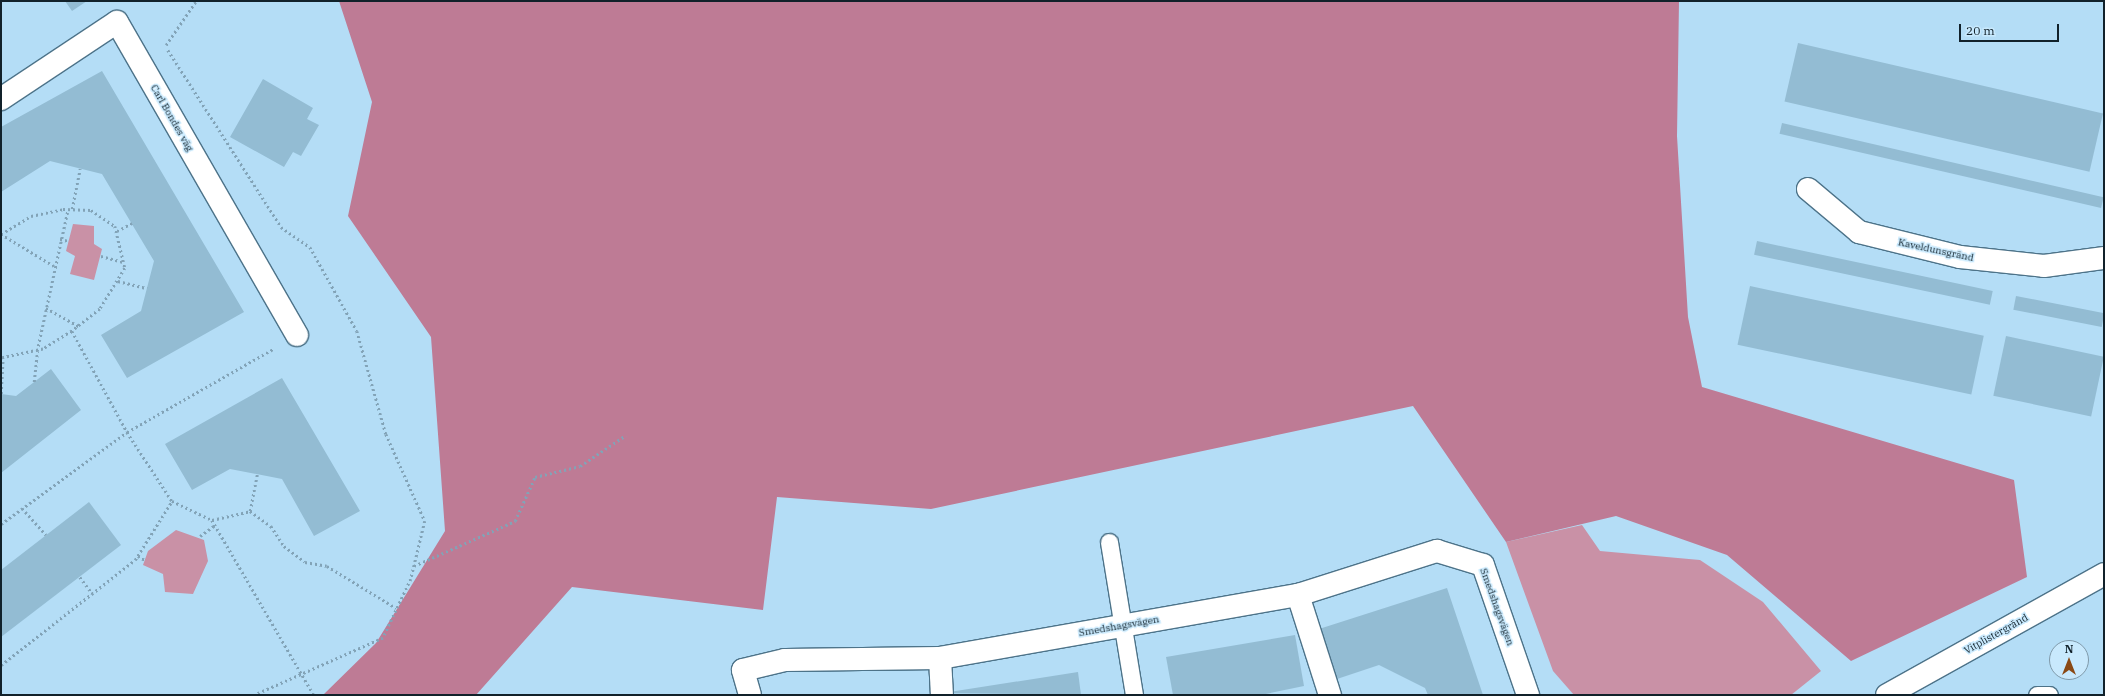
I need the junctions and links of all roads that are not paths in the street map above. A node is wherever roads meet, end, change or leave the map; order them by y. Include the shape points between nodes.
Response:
1 (1, 99) edge
2 (1808, 189) dead end
3 (2104, 258) edge
4 (296, 335) road end
5 (1110, 542) dead end
6 (2104, 574) edge
7 (1298, 595) junction
8 (1121, 626) junction
9 (940, 658) junction
10 (750, 695) edge
11 (942, 695) edge
12 (1134, 695) edge
13 (1330, 695) edge
14 (1528, 695) edge
15 (1887, 695) edge
16 (2036, 695) edge
17 (2049, 695) edge

1 - 4 street, Carl Bondes väg via 117,22
2 - 3 street, Kaveldunsgränd via 1859,232 1960,257 2044,266
5 - 8 lane
6 - 15 street, Vitplistergränd
7 - 8 street, Smedshagsvägen
7 - 13 street
7 - 14 street, Smedshagsvägen via 1437,551 1483,565
8 - 9 street, Smedshagsvägen
8 - 12 lane
9 - 10 street, Smedshagsvägen via 786,660 743,670
9 - 11 street
16 - 17 lane

